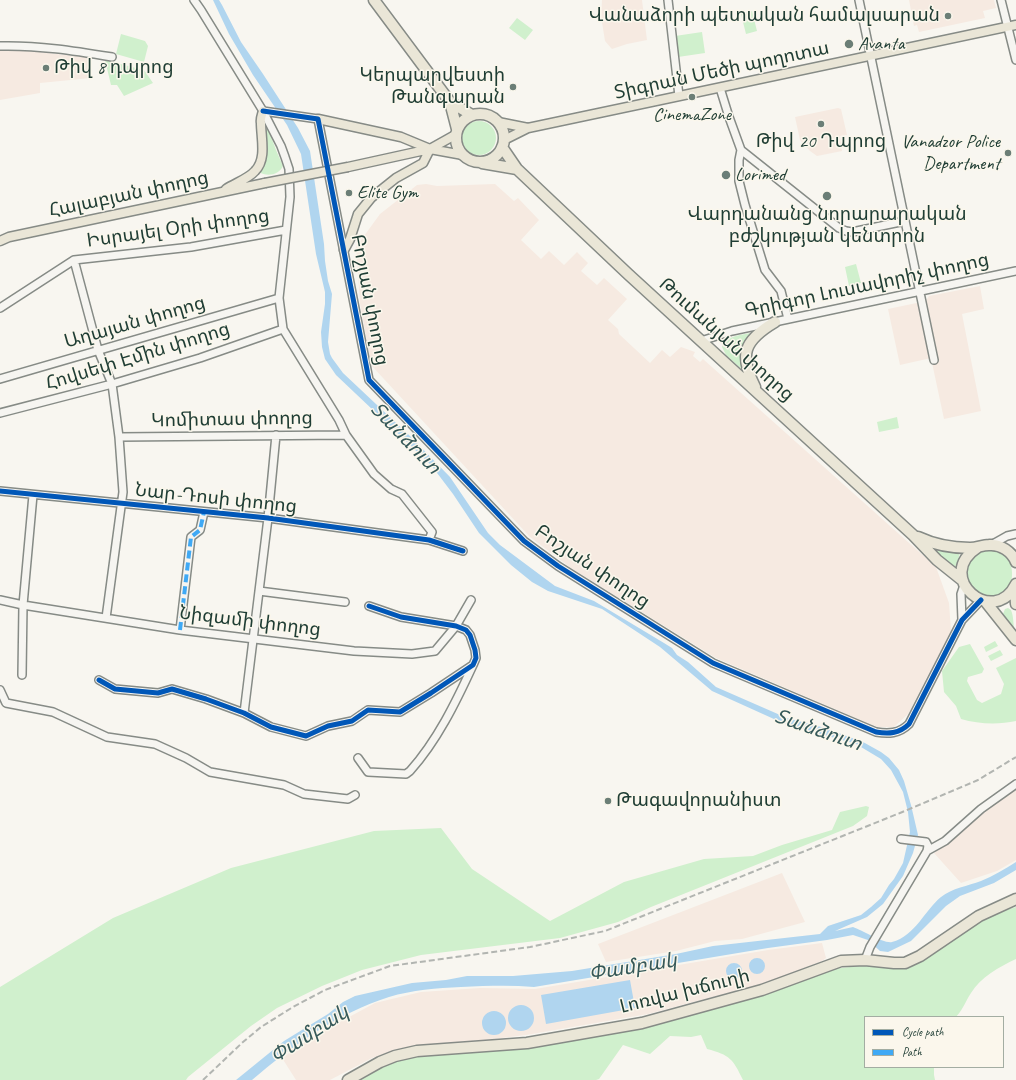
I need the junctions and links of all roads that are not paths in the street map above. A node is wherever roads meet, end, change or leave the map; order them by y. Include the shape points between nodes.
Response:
1 (194, 0) edge
2 (374, 0) edge
3 (668, 0) edge
4 (859, 0) edge
5 (1001, 0) edge
6 (1012, 26) edge
7 (0, 46) edge
8 (870, 56) junction
9 (112, 57) dead end
10 (1016, 60) edge
11 (720, 88) junction
12 (679, 96) junction
13 (450, 102) junction
14 (263, 111) junction
15 (472, 115) junction
16 (318, 119) junction
17 (498, 122) junction
18 (528, 128) junction
19 (456, 132) junction
20 (503, 143) junction
21 (430, 150) junction
22 (742, 150) junction
23 (462, 155) junction
24 (480, 162) junction
25 (517, 170) junction
26 (222, 192) junction
27 (905, 221) junction
28 (286, 230) junction
29 (0, 240) edge
30 (344, 250) junction
31 (74, 260) junction
32 (1016, 271) edge
33 (920, 291) junction
34 (279, 298) junction
35 (0, 308) edge
36 (788, 319) junction
37 (775, 322) junction
38 (283, 329) junction
39 (702, 341) junction
40 (98, 350) junction
41 (934, 360) dead end
42 (0, 379) edge
43 (112, 384) junction
44 (758, 393) junction
45 (0, 413) edge
46 (346, 434) junction
47 (276, 435) junction
48 (119, 437) junction
49 (0, 491) edge
50 (33, 495) junction
51 (121, 504) junction
52 (204, 512) junction
53 (268, 518) junction
54 (1016, 534) edge
55 (913, 535) junction
56 (429, 540) junction
57 (990, 545) junction
58 (978, 547) junction
59 (463, 551) dead end
60 (1016, 562) edge
61 (963, 582) junction
62 (1016, 585) edge
63 (259, 591) junction
64 (0, 600) edge
65 (472, 600) dead end
66 (983, 601) junction
67 (345, 602) dead end
68 (1016, 604) edge
69 (23, 605) junction
70 (369, 606) dead end
71 (106, 618) junction
72 (962, 620) junction
73 (456, 626) junction
74 (180, 630) junction
75 (254, 638) junction
76 (1016, 640) edge
77 (473, 665) junction
78 (22, 675) dead end
79 (99, 680) dead end
80 (0, 690) edge
81 (244, 713) junction
82 (358, 758) dead end
83 (1016, 784) edge
84 (354, 795) dead end
85 (901, 839) dead end
86 (927, 851) junction
87 (1016, 899) edge
88 (865, 960) junction
89 (348, 1080) edge

1 - 14 street
2 - 13 highway
3 - 12 street
4 - 8 street
5 - 6 street
6 - 8 main road, Տիգրան Մեծի պողոտա
6 - 10 street
7 - 9 street via 20,45
8 - 11 main road, Տիգրան Մեծի պողոտա
8 - 27 street
11 - 12 main road, Տիգրան Մեծի պողոտա
11 - 22 street
12 - 18 main road, Տիգրան Մեծի պողոտա
13 - 15 highway
13 - 19 highway
14 - 16 street
14 - 26 main road via 260,122 263,141 259,166 252,174
14 - 28 street via 281,146 289,169 290,197
15 - 17 highway via 486,115
15 - 19 highway via 463,120
16 - 21 main road via 401,137
16 - 30 street, Բոշյան փողոց
17 - 18 main road, Տիգրան Մեծի պողոտա
17 - 20 highway via 503,133
18 - 20 main road, Տիգրան Մեծի պողոտա
19 - 21 main road
19 - 23 highway via 457,148
20 - 24 highway via 494,158
20 - 25 highway, Թումանյան փողոց
21 - 23 main road
21 - 26 main road, Հալաբյան փողոց, bridge
21 - 30 main road via 423,163 396,178 371,198 358,214
22 - 27 street via 839,228 859,231
22 - 36 street via 739,160 742,193 765,270 781,291
23 - 24 highway via 473,162
24 - 25 highway
25 - 39 highway, Թումանյան փողոց
26 - 29 main road, Հալաբյան փողոց
27 - 33 street
28 - 31 street, Իսրայել Օրի փողոց via 191,247
28 - 34 street
30 - 72 street, Բոշյան փողոց via 369,380 524,541 589,587 713,663 876,732 891,733 909,724
31 - 35 street
31 - 40 street
32 - 33 street, Գրիգոր Լուսավորիչ փողոց
33 - 36 street, Գրիգոր Լուսավորիչ փողոց
33 - 41 street
34 - 38 street
34 - 40 street, Աղայան փողոց
36 - 37 street, Գրիգոր Լուսավորիչ փողոց
37 - 39 street, Գրիգոր Լուսավորիչ փողոց via 732,331
37 - 44 highway via 754,337 747,348 746,368
38 - 43 street, Հովսեփ Էմին փողոց via 200,358
38 - 46 street
39 - 44 highway, Թումանյան փողոց
40 - 42 street, Աղայան փողոց
40 - 43 street
43 - 45 street, Հովսեփ Էմին փողոց
43 - 48 street
44 - 55 highway, Թումանյան փողոց
46 - 47 street, Կոմիտաս փողոց
46 - 56 street via 374,474 391,489 402,494 432,532
47 - 48 street, Կոմիտաս փողոց
47 - 53 street
48 - 51 street via 123,492
49 - 50 street, Նար-Դոսի փողոց
50 - 51 street, Նար-Դոսի փողոց
50 - 69 street
51 - 52 street, Նար-Դոսի փողոց
51 - 71 street
52 - 53 street, Նար-Դոսի փողոց
52 - 74 street via 200,530 191,537
53 - 56 street, Նար-Դոսի փողոց
53 - 63 street
54 - 57 street
55 - 58 highway via 944,546
55 - 61 highway, Թումանյան փողոց
56 - 59 street
57 - 58 highway
57 - 60 highway via 1007,551
58 - 61 highway via 965,559 962,569
61 - 66 highway, Թումանյան փողոց via 971,595
61 - 72 street, Բոշյան փողոց
62 - 66 highway via 1000,600
62 - 68 highway
63 - 67 street
63 - 75 street
64 - 69 street, Նիզամի փողոց
65 - 73 street, Նիզամի փողոց
66 - 72 street, Բոշյան փողոց
66 - 76 highway, Թումանյան փողոց
69 - 71 street, Նիզամի փողոց
69 - 78 street
70 - 73 street via 401,617
71 - 74 street, Նիզամի փողոց
73 - 75 street, Նիզամի փողոց via 435,651 412,654
73 - 77 street via 466,630 470,635 476,658
74 - 75 street, Նիզամի փողոց
75 - 81 street
77 - 81 street via 400,712 368,710 352,721 328,726 306,736 271,727
77 - 82 street via 436,736 410,771 406,774 368,772
79 - 81 street via 115,689 158,693 172,689
80 - 84 street via 6,703 53,712 107,737 155,744 210,772 284,786 304,794 348,799
83 - 86 street via 981,809 945,841
85 - 86 street via 926,842
86 - 88 street via 870,947
87 - 88 highway, Լոռվա խճուղի via 979,916 920,956 894,963
88 - 89 highway, Լոռվա խճուղի via 841,961 762,990 642,1023 527,1043 417,1051 395,1056

